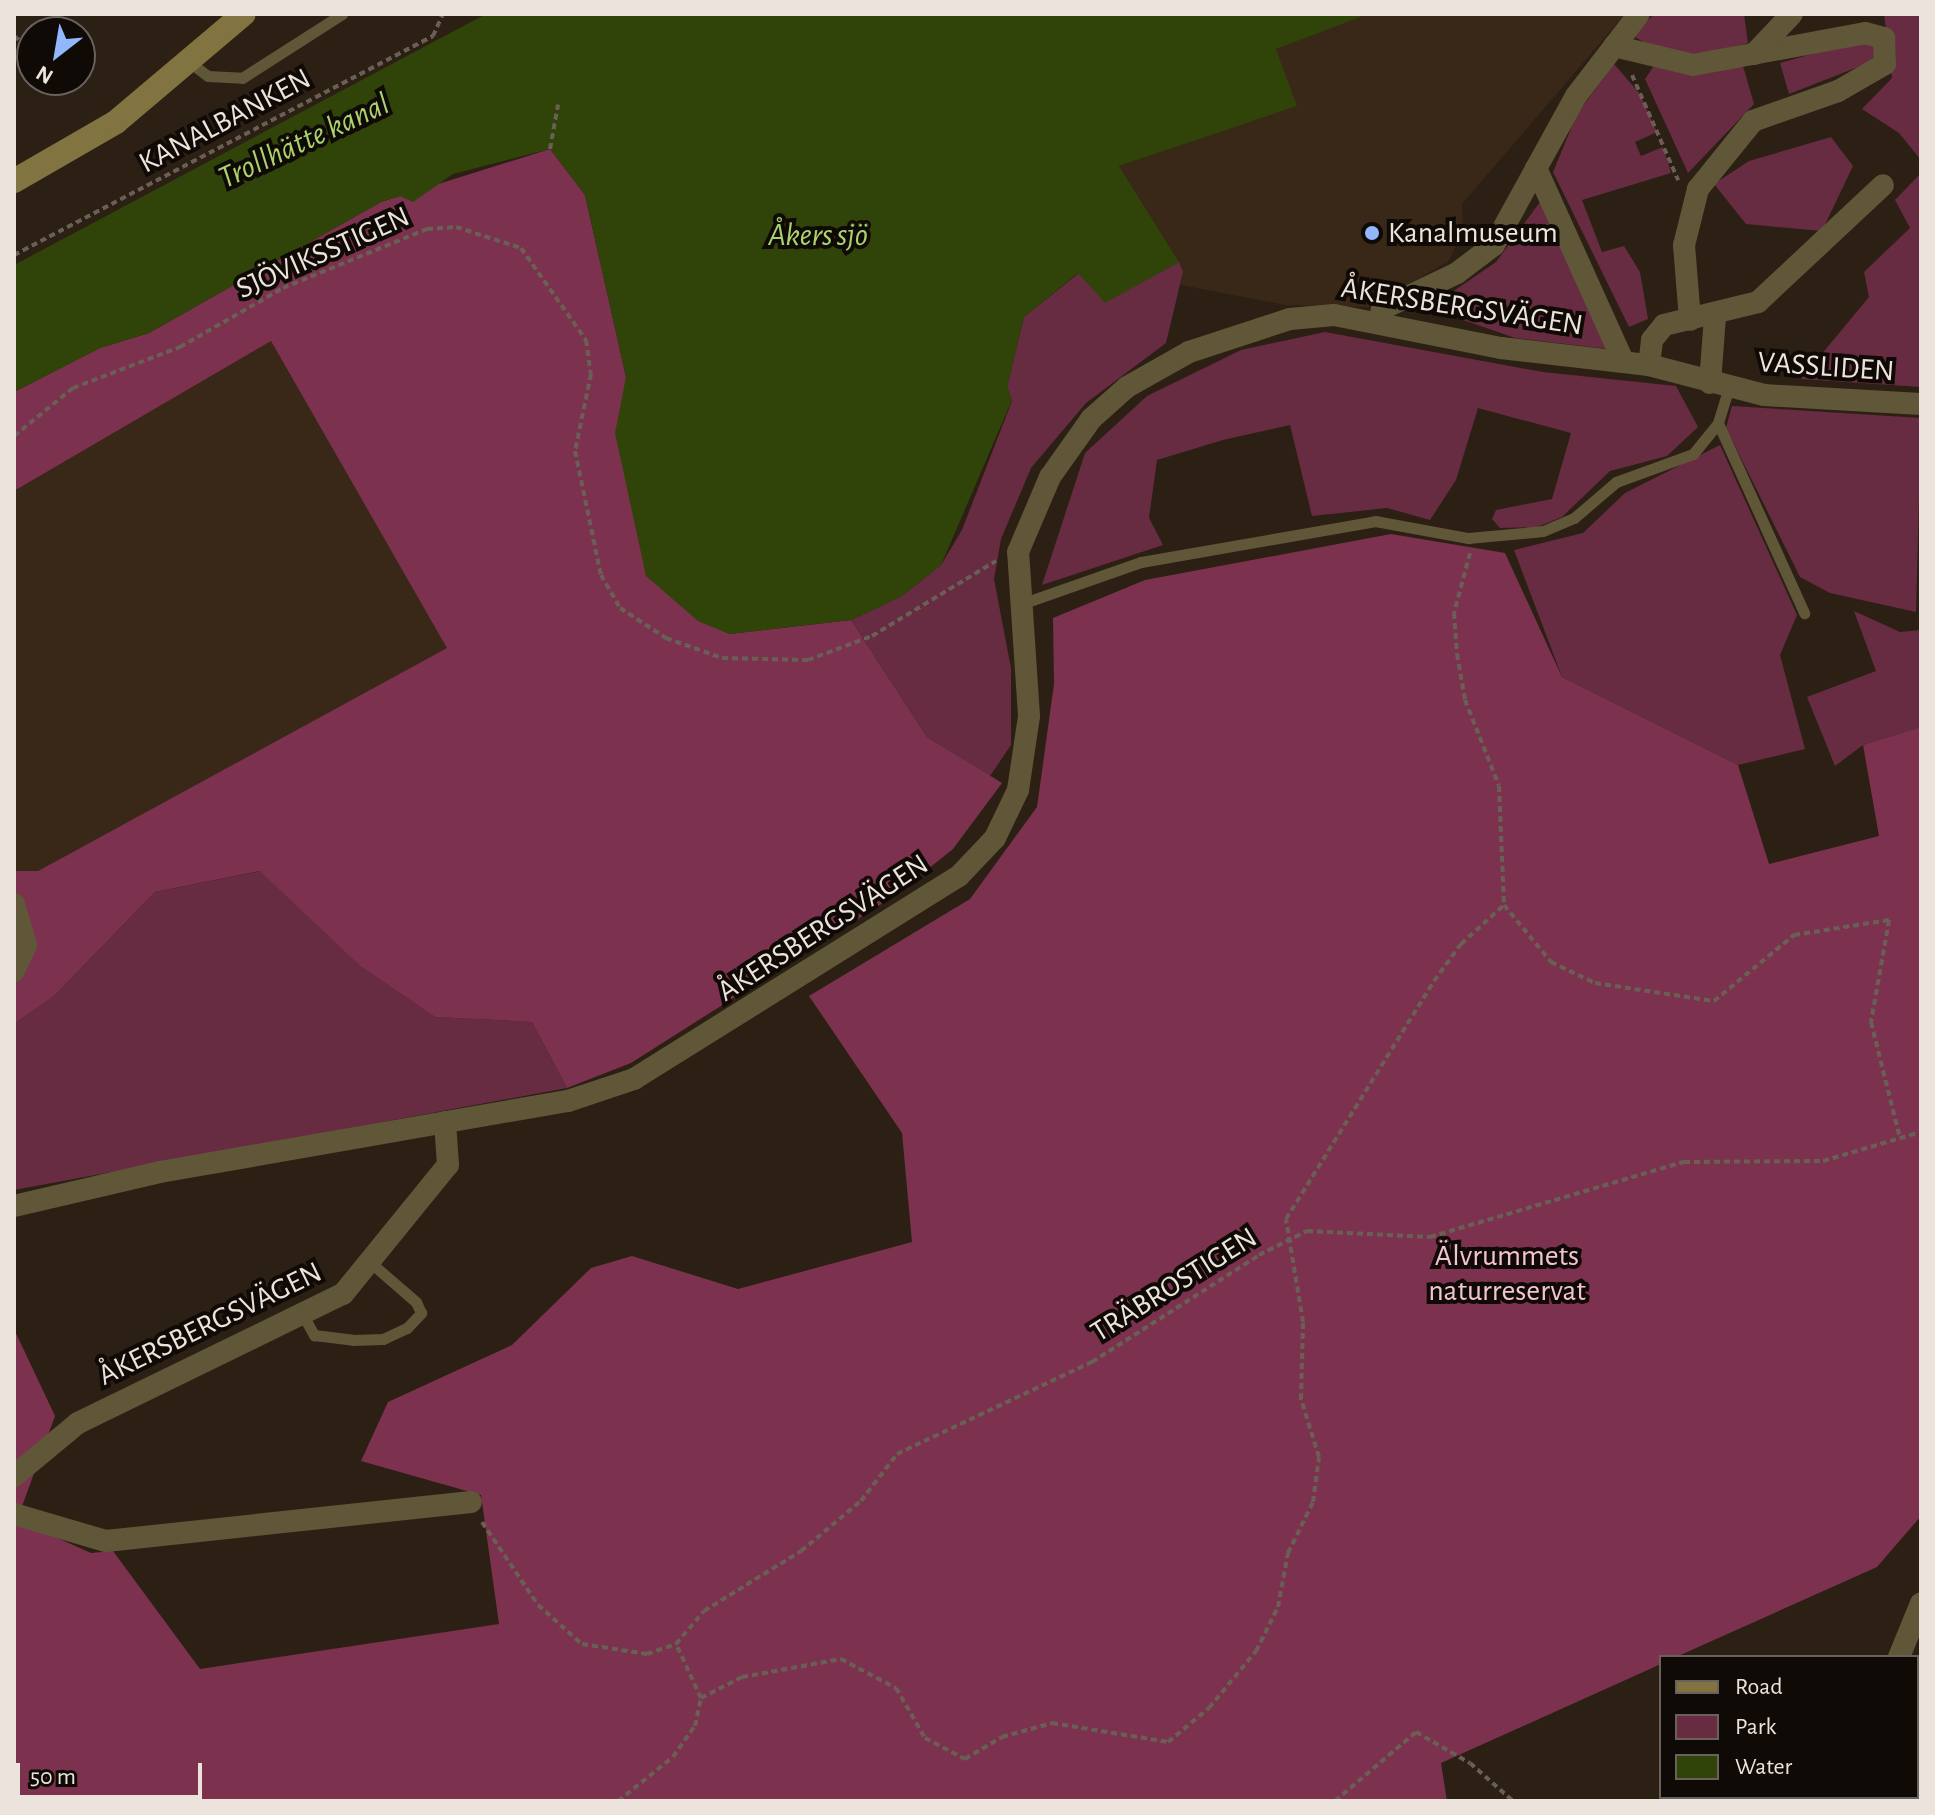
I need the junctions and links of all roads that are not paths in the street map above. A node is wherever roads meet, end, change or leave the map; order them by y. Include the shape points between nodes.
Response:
1 (244, 14) edge
2 (342, 14) edge
3 (1639, 14) edge
4 (1792, 14) edge
5 (1614, 46) junction
6 (1754, 54) junction
7 (192, 64) junction
8 (1536, 168) junction
9 (14, 181) edge
10 (1883, 185) dead end
11 (1715, 317) junction
12 (1690, 320) junction
13 (1380, 321) junction
14 (1623, 361) junction
15 (1649, 365) junction
16 (1719, 386) junction
17 (1921, 404) edge
18 (1718, 423) junction
19 (1018, 604) junction
20 (1804, 613) dead end
21 (14, 904) edge
22 (14, 971) edge
23 (445, 1122) junction
24 (14, 1206) edge
25 (371, 1263) junction
26 (304, 1317) junction
27 (14, 1476) edge
28 (471, 1502) road end
29 (14, 1514) edge
30 (1918, 1612) edge
31 (1900, 1655) edge

1 - 7 street
2 - 7 lane via 242,78 208,76
3 - 5 street
4 - 6 street
5 - 6 street via 1693,65
5 - 8 street
6 - 12 street via 1865,33 1884,38 1888,55 1859,81 1753,121 1688,210
7 - 9 street via 116,122
8 - 13 street via 1494,245 1457,273 1382,309
8 - 14 street, ÅKERSBERGSVÄGEN
10 - 11 street via 1758,302
11 - 12 street
11 - 16 street
12 - 15 street via 1664,325 1652,340
13 - 14 street, ÅKERSBERGSVÄGEN via 1501,348
13 - 19 street, ÅKERSBERGSVÄGEN via 1334,315 1276,323 1189,352 1127,387 1068,447 1018,552
14 - 15 street, ÅKERSBERGSVÄGEN
15 - 16 street, ÅKERSBERGSVÄGEN
16 - 17 street, VASSLIDEN
16 - 18 lane
18 - 19 lane via 1693,454 1616,482 1563,525 1475,539 1375,521 1141,562
18 - 20 lane
19 - 23 street, ÅKERSBERGSVÄGEN via 1029,716 1023,767 995,838 959,876 634,1079 568,1101
21 - 22 street via 26,945
23 - 24 street, ÅKERSBERGSVÄGEN via 160,1172
23 - 25 street, ÅKERSBERGSVÄGEN via 448,1165
25 - 26 street, ÅKERSBERGSVÄGEN via 343,1294
25 - 26 lane via 416,1302 421,1313 407,1328 383,1339 353,1340 314,1335
26 - 27 street, ÅKERSBERGSVÄGEN via 78,1423
28 - 29 street via 106,1541
30 - 31 street

